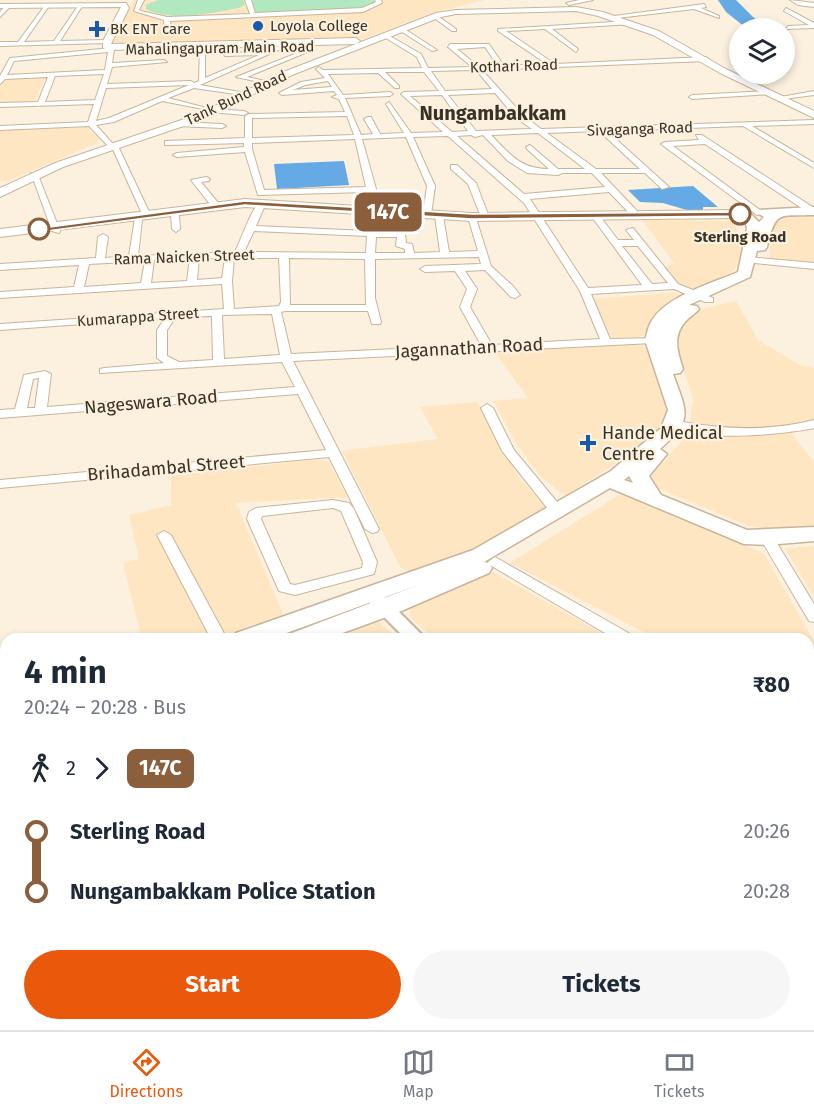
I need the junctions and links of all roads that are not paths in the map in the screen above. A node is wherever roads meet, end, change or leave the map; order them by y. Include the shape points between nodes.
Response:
1 (141, 0) edge
2 (248, 0) edge
3 (378, 0) edge
4 (555, 0) edge
5 (590, 0) edge
6 (793, 0) edge
7 (124, 2) edge
8 (683, 3) dead end
9 (53, 4) edge
10 (80, 5) junction
11 (814, 5) edge
12 (5, 6) edge
13 (704, 6) dead end
14 (482, 7) junction
15 (574, 7) junction
16 (696, 7) junction
17 (786, 10) dead end
18 (0, 15) edge
19 (253, 15) junction
20 (436, 15) junction
21 (615, 17) junction
22 (717, 17) dead end
23 (168, 19) junction
24 (638, 23) junction
25 (814, 26) edge
26 (795, 27) edge
27 (547, 28) junction
28 (401, 29) junction
29 (168, 30) dead end
30 (454, 30) dead end
31 (386, 36) junction
32 (497, 36) dead end
33 (508, 36) junction
34 (451, 38) dead end
35 (459, 38) dead end
36 (362, 42) junction
37 (20, 43) junction
38 (56, 43) junction
39 (0, 44) edge
40 (108, 45) junction
41 (283, 46) junction
42 (202, 47) junction
43 (168, 48) junction
44 (225, 50) junction
45 (434, 50) dead end
46 (576, 50) dead end
47 (308, 51) dead end
48 (270, 53) junction
49 (14, 59) junction
50 (705, 59) junction
51 (0, 60) edge
52 (164, 62) junction
53 (312, 63) junction
54 (245, 64) junction
55 (554, 66) junction
56 (9, 68) junction
57 (262, 68) junction
58 (477, 68) junction
59 (502, 68) junction
60 (0, 69) edge
61 (425, 69) junction
62 (109, 70) junction
63 (379, 70) junction
64 (162, 71) dead end
65 (284, 72) junction
66 (321, 72) junction
67 (223, 73) junction
68 (117, 74) dead end
69 (51, 75) junction
70 (240, 77) junction
71 (1, 79) edge
72 (330, 79) junction
73 (202, 82) junction
74 (263, 82) junction
75 (103, 86) junction
76 (194, 86) junction
77 (397, 87) dead end
78 (337, 89) junction
79 (184, 90) junction
80 (497, 90) junction
81 (445, 92) junction
82 (770, 93) junction
83 (814, 93) edge
84 (240, 94) junction
85 (390, 94) dead end
86 (171, 95) junction
87 (342, 96) junction
88 (220, 97) dead end
89 (692, 97) dead end
90 (784, 98) junction
91 (162, 99) junction
92 (291, 100) dead end
93 (98, 102) junction
94 (41, 104) junction
95 (149, 104) junction
96 (389, 104) dead end
97 (0, 105) edge
98 (207, 107) junction
99 (180, 111) dead end
100 (244, 113) dead end
101 (350, 114) junction
102 (814, 114) edge
103 (368, 119) dead end
104 (810, 122) edge
105 (91, 124) junction
106 (177, 124) junction
107 (222, 126) dead end
108 (746, 126) junction
109 (685, 127) junction
110 (814, 127) edge
111 (0, 128) edge
112 (601, 129) junction
113 (542, 132) junction
114 (486, 134) junction
115 (452, 135) junction
116 (476, 135) junction
117 (410, 136) junction
118 (378, 137) junction
119 (357, 138) junction
120 (248, 140) junction
121 (706, 142) junction
122 (168, 143) dead end
123 (112, 144) junction
124 (530, 147) dead end
125 (714, 147) junction
126 (248, 149) junction
127 (672, 150) junction
128 (177, 155) dead end
129 (511, 159) junction
130 (501, 160) dead end
131 (492, 161) dead end
132 (482, 162) junction
133 (454, 166) dead end
134 (814, 166) edge
135 (648, 171) junction
136 (558, 172) junction
137 (595, 172) junction
138 (34, 175) junction
139 (206, 178) dead end
140 (665, 187) dead end
141 (372, 189) junction
142 (612, 189) junction
143 (0, 191) edge
144 (523, 197) junction
145 (261, 198) junction
146 (313, 199) junction
147 (245, 203) junction
148 (216, 206) junction
149 (373, 210) junction
150 (813, 211) edge
151 (760, 213) junction
152 (778, 213) junction
153 (175, 214) junction
154 (743, 214) junction
155 (433, 215) junction
156 (636, 215) junction
157 (478, 217) junction
158 (540, 217) junction
159 (596, 217) junction
160 (143, 218) junction
161 (249, 228) junction
162 (176, 229) dead end
163 (55, 230) junction
164 (630, 230) dead end
165 (372, 232) junction
166 (0, 235) edge
167 (103, 237) dead end
168 (640, 242) junction
169 (616, 243) junction
170 (235, 254) junction
171 (284, 254) junction
172 (445, 254) junction
173 (482, 254) junction
174 (195, 255) junction
175 (369, 256) junction
176 (410, 256) junction
177 (150, 257) junction
178 (133, 258) junction
179 (100, 260) junction
180 (85, 261) junction
181 (752, 266) junction
182 (814, 266) edge
183 (0, 267) edge
184 (487, 267) junction
185 (458, 268) junction
186 (425, 269) dead end
187 (227, 281) junction
188 (192, 283) junction
189 (146, 286) junction
190 (675, 286) junction
191 (649, 287) junction
192 (78, 290) junction
193 (585, 291) junction
194 (0, 295) edge
195 (515, 295) dead end
196 (702, 297) junction
197 (371, 308) junction
198 (280, 310) junction
199 (217, 312) junction
200 (229, 312) junction
201 (172, 315) junction
202 (376, 322) dead end
203 (0, 327) edge
204 (653, 340) junction
205 (606, 342) junction
206 (488, 348) junction
207 (286, 358) junction
208 (219, 362) junction
209 (176, 365) junction
210 (104, 371) dead end
211 (302, 390) junction
212 (487, 408) dead end
213 (41, 411) junction
214 (20, 412) junction
215 (0, 414) edge
216 (814, 424) edge
217 (686, 427) junction
218 (332, 453) junction
219 (615, 483) junction
220 (0, 484) edge
221 (653, 499) junction
222 (552, 522) junction
223 (372, 529) dead end
224 (814, 534) edge
225 (164, 535) dead end
226 (768, 538) junction
227 (495, 562) junction
228 (325, 584) junction
229 (378, 601) junction
230 (339, 604) junction
231 (814, 617) edge
232 (216, 633) edge
233 (261, 633) edge
234 (314, 633) edge
235 (411, 633) edge
236 (617, 633) edge

1 - 23 street via 136,10
2 - 19 street
3 - 19 street via 367,9
4 - 15 main road
5 - 15 street
6 - 11 street
7 - 9 main road, Mahalingapuram Main Road
7 - 40 main road, Mahalingapuram Main Road via 125,8
8 - 16 street
9 - 10 main road, Mahalingapuram Main Road
9 - 12 main road, Mahalingapuram Main Road
9 - 37 street
10 - 38 street
10 - 40 main road, Mahalingapuram Main Road via 118,6
12 - 18 street
13 - 16 street
14 - 15 main road
14 - 20 main road
14 - 20 main road via 469,6
15 - 21 main road
15 - 24 main road
16 - 21 street
16 - 22 street
17 - 25 street
19 - 23 street
20 - 28 main road, Tank Bund Road
20 - 30 street
20 - 36 main road, Tank Bund Road
21 - 24 main road
23 - 29 street
24 - 27 street
24 - 50 main road
24 - 90 main road
25 - 26 street
27 - 33 street via 500,30
27 - 46 street
28 - 31 main road, Tank Bund Road
28 - 45 street
31 - 36 main road, Tank Bund Road
31 - 61 street via 417,55
32 - 33 street
33 - 55 street
34 - 35 street
36 - 40 main road, Mahalingapuram Main Road
36 - 41 main road, Mahalingapuram Main Road
36 - 53 main road, Tank Bund Road
37 - 38 street
37 - 39 street
38 - 40 street
40 - 43 main road, Mahalingapuram Main Road
40 - 49 street
40 - 62 street
41 - 44 main road, Mahalingapuram Main Road
41 - 48 street
42 - 43 main road, Mahalingapuram Main Road
42 - 44 main road, Mahalingapuram Main Road
42 - 73 street
43 - 52 street
44 - 48 street
44 - 67 street
47 - 57 street
48 - 54 street
49 - 51 street
49 - 56 street
50 - 55 street, Kothari Road
50 - 82 main road
52 - 62 street
52 - 64 street
53 - 65 main road, Tank Bund Road
53 - 66 street
53 - 98 main road, Tank Bund Road
54 - 57 street
54 - 67 street
55 - 59 street, Kothari Road
56 - 60 street
56 - 71 street
57 - 65 street
57 - 70 street
58 - 59 street, Kothari Road
58 - 59 street via 454,46 487,45
58 - 61 street, Kothari Road
58 - 80 street
61 - 63 street, Kothari Road
61 - 81 street
62 - 68 street
62 - 69 street
62 - 75 street
63 - 66 street, Kothari Road
63 - 77 street
65 - 74 main road, Tank Bund Road
66 - 72 street
67 - 70 street
67 - 73 street
69 - 71 street
69 - 94 street
70 - 74 street
72 - 78 street
72 - 78 street via 303,83 282,93
73 - 75 street
73 - 76 street
74 - 84 main road, Tank Bund Road
75 - 93 street
76 - 79 street
76 - 84 street
78 - 87 street
79 - 86 street
79 - 88 street
80 - 81 street
80 - 113 street via 519,116
81 - 115 street via 404,94
81 - 116 street
82 - 89 street
82 - 102 main road
83 - 90 street
84 - 106 main road, Tank Bund Road
85 - 87 street
86 - 91 street
86 - 98 street
87 - 92 street
87 - 101 street
90 - 102 main road
91 - 95 street
91 - 98 street
93 - 94 street
93 - 105 street
94 - 97 street
95 - 99 street
95 - 105 street
96 - 117 street
98 - 100 street
98 - 106 main road, Tank Bund Road
101 - 119 street
101 - 120 street via 249,116
103 - 118 street
104 - 108 street, Sivaganga Road
104 - 110 street
105 - 111 street
105 - 123 street
106 - 107 street
106 - 123 main road, Tank Bund Road
108 - 109 street, Sivaganga Road
108 - 134 street
109 - 112 street, Sivaganga Road
109 - 121 street
112 - 113 street, Sivaganga Road
112 - 135 street
113 - 114 street, Sivaganga Road
113 - 137 street
114 - 116 street, Sivaganga Road
114 - 129 street
115 - 116 street, Sivaganga Road
115 - 117 street, Sivaganga Road
115 - 132 street
117 - 118 street, Sivaganga Road
117 - 155 street via 431,186
118 - 119 street, Sivaganga Road
119 - 120 street, Sivaganga Road
119 - 141 street
120 - 122 street, Sivaganga Road
120 - 126 street
121 - 125 street
121 - 127 street via 665,144
123 - 138 main road, Tank Bund Road
123 - 143 main road, Tank Bund Road via 53,163
123 - 160 street
124 - 136 street
125 - 127 street
125 - 150 street
126 - 128 street
126 - 145 street
127 - 151 street
129 - 130 street
129 - 136 street via 530,171
131 - 132 street
132 - 144 street
133 - 157 street via 472,183
135 - 137 street
135 - 140 street
136 - 137 street
137 - 142 street
138 - 143 main road, Tank Bund Road
138 - 163 street
139 - 148 street via 195,180
141 - 146 street
141 - 149 street
142 - 144 street
142 - 156 street
144 - 158 street
145 - 146 main road
145 - 147 main road
145 - 161 street
146 - 149 main road
147 - 148 main road
147 - 153 main road
148 - 160 main road
149 - 155 main road
149 - 165 street
150 - 152 main road
151 - 152 main road
151 - 154 main road
152 - 181 main road via 766,222
153 - 160 main road
153 - 162 street
154 - 156 main road
154 - 181 main road via 753,223
155 - 157 main road
155 - 172 street
156 - 159 main road
157 - 158 main road
157 - 173 street
158 - 159 main road
158 - 193 street
159 - 169 street
160 - 163 main road
160 - 178 street
161 - 165 street
161 - 170 street
163 - 166 main road
164 - 168 street
165 - 175 street
165 - 176 street via 402,235 401,246 409,246
167 - 179 street
168 - 169 street
168 - 190 street
169 - 191 street
170 - 171 street, Rama Naicken Street
170 - 174 street, Rama Naicken Street
170 - 187 street
171 - 175 street, Rama Naicken Street
171 - 198 street via 286,302
172 - 173 street, Rama Naicken Street
172 - 176 street, Rama Naicken Street
173 - 184 street
174 - 177 street, Rama Naicken Street
174 - 188 street
175 - 176 street, Rama Naicken Street
175 - 197 street
177 - 178 street, Rama Naicken Street
177 - 189 street
178 - 179 street, Rama Naicken Street
179 - 180 street, Rama Naicken Street
180 - 183 street, Rama Naicken Street
180 - 192 street
181 - 182 street
181 - 196 main road via 745,274
184 - 185 street
184 - 195 street
185 - 186 street
185 - 206 street via 472,289 465,307
187 - 188 street
187 - 200 street
188 - 189 street
189 - 192 street
190 - 191 street
190 - 196 street
191 - 193 street
192 - 194 street
193 - 205 street
196 - 204 main road via 672,308 659,322
196 - 217 main road via 675,320 667,352 684,399
197 - 198 street, Kumarappa Street
197 - 202 street
198 - 200 street, Kumarappa Street
198 - 207 street
199 - 200 street, Kumarappa Street
199 - 201 street, Kumarappa Street
199 - 208 street
201 - 203 street, Kumarappa Street
201 - 209 street via 162,330 162,358
204 - 205 street, Jagannathan Road
204 - 219 main road via 677,410 670,430
205 - 206 street, Jagannathan Road
206 - 207 street, Jagannathan Road
207 - 208 street, Jagannathan Road
207 - 211 street
208 - 209 street, Jagannathan Road
209 - 210 street, Jagannathan Road
211 - 213 street, Nageswara Road
211 - 218 street
212 - 222 street via 508,451
213 - 214 street, Nageswara Road
213 - 214 street via 45,374 28,377
214 - 215 street, Nageswara Road
216 - 217 street via 792,430 728,434
217 - 221 main road via 639,476
218 - 220 street, Brihadambal Street
218 - 223 street
219 - 221 main road
219 - 222 main road
221 - 226 main road via 744,537
222 - 227 main road
222 - 229 main road via 518,534
224 - 226 main road
225 - 232 street
226 - 231 street
227 - 229 main road
227 - 236 street
228 - 228 street via 364,574 371,567 344,506 256,512 254,519 284,588 295,590
228 - 230 street
229 - 230 main road
229 - 234 main road
229 - 235 street
230 - 233 main road

